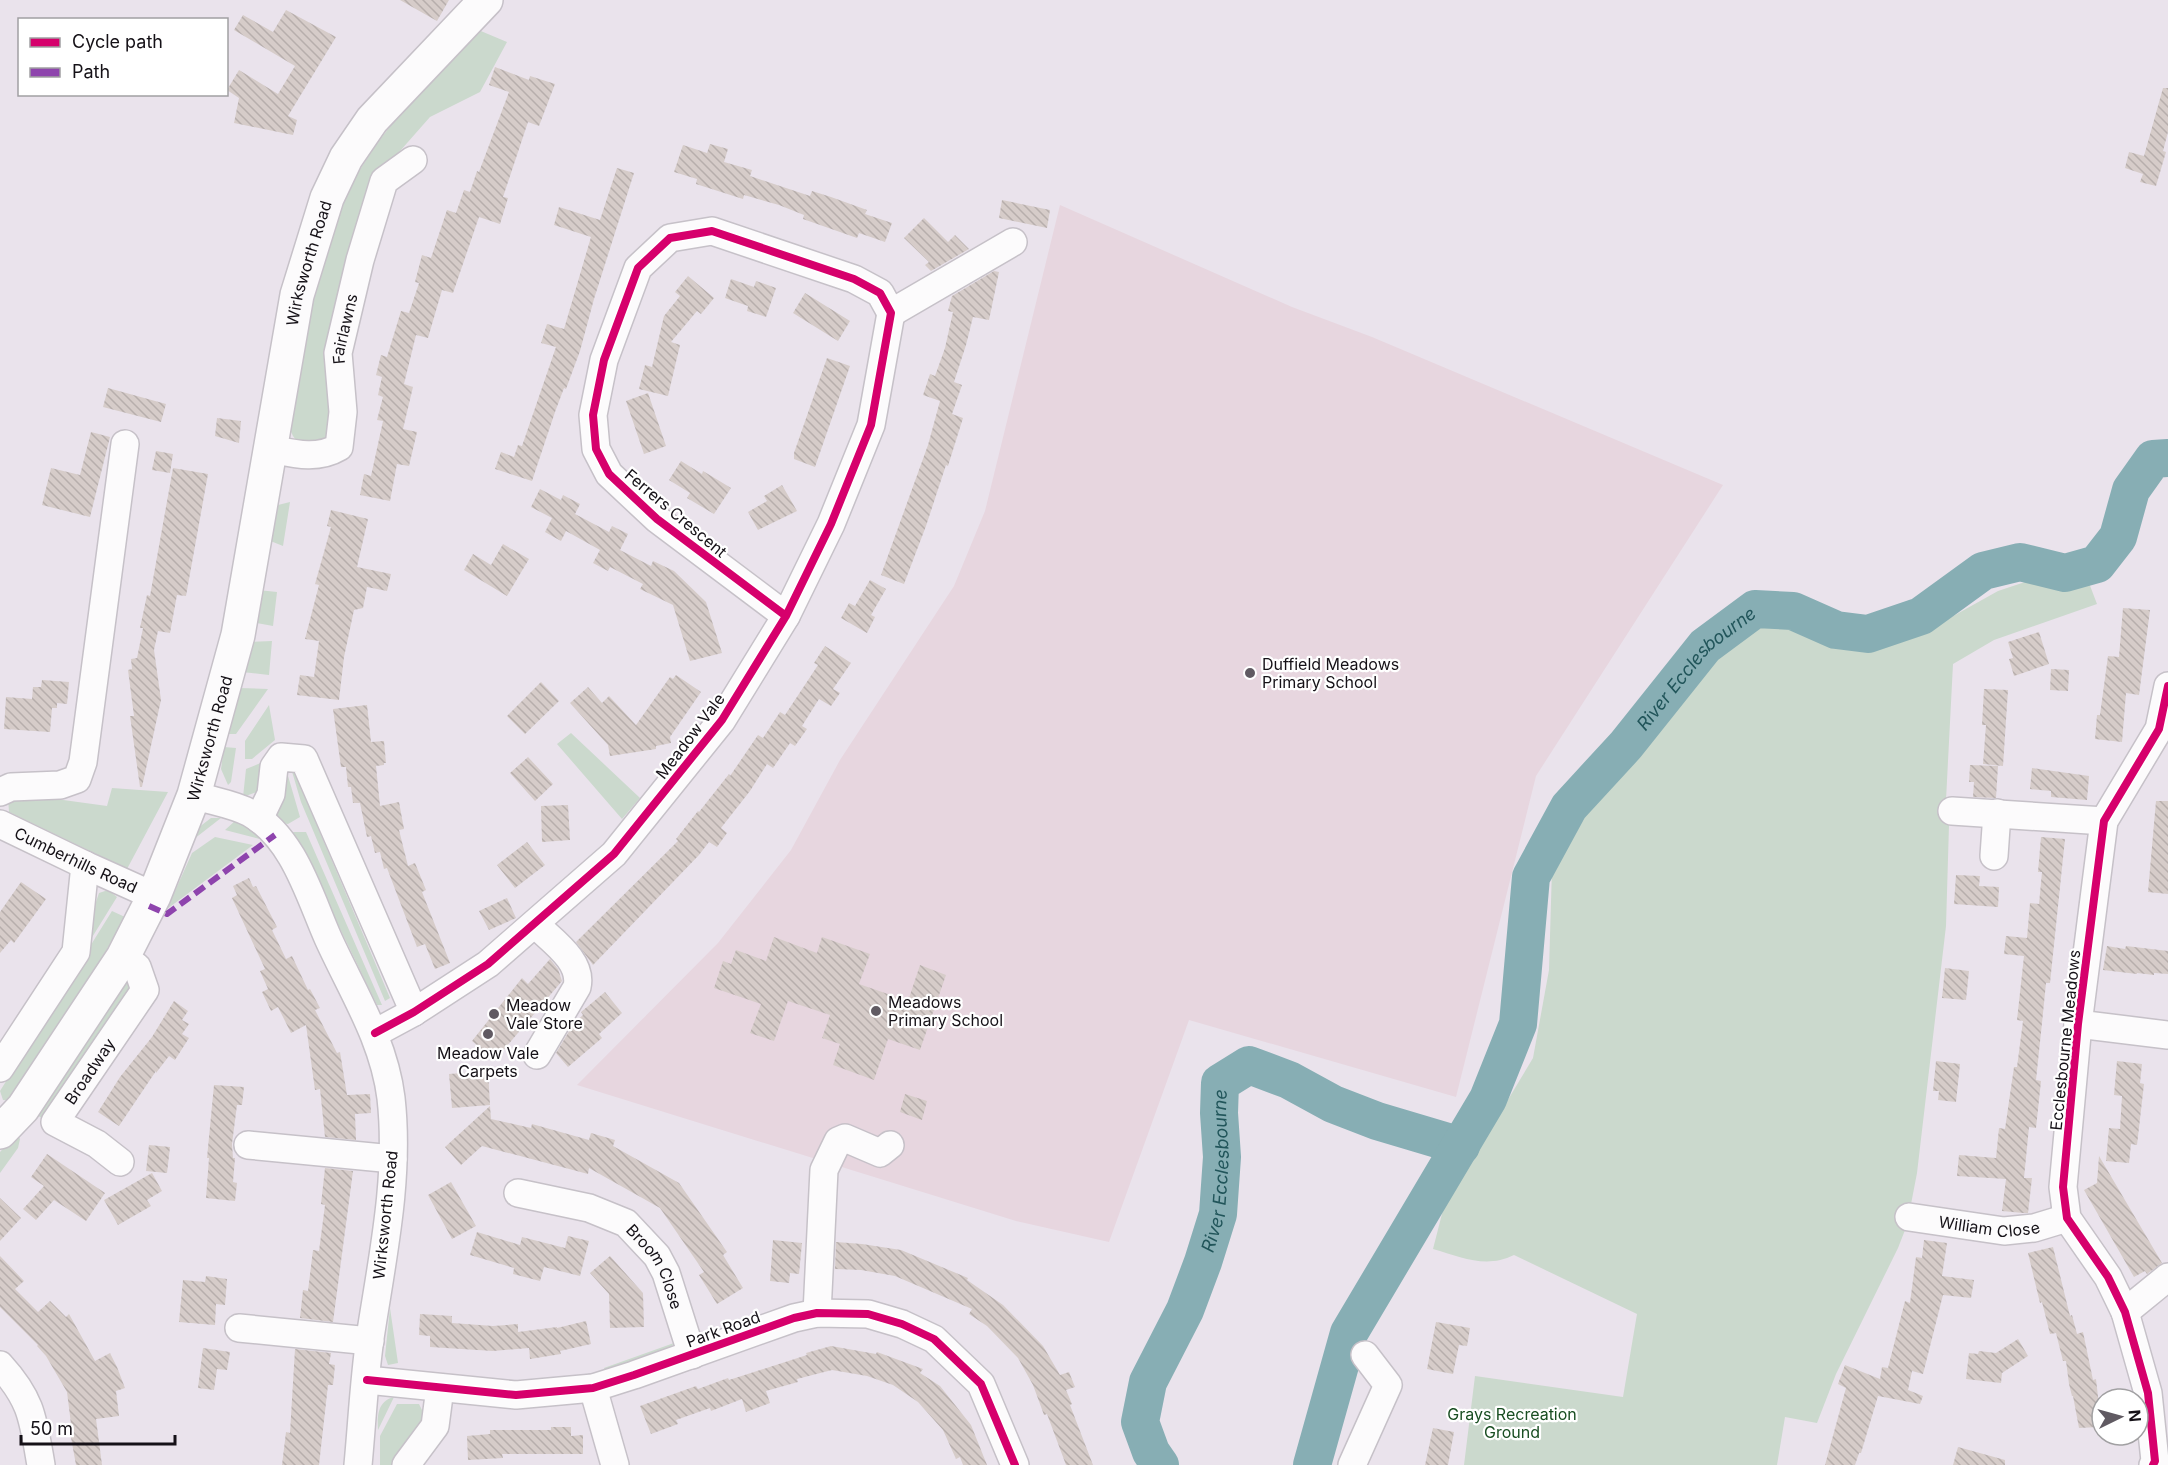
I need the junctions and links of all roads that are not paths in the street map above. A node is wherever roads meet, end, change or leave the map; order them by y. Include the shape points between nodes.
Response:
1 (486, 0) edge
2 (413, 160) dead end
3 (1013, 242) dead end
4 (891, 313) junction
5 (125, 444) dead end
6 (271, 449) junction
7 (786, 616) junction
8 (2168, 686) edge
9 (2163, 731) edge
10 (0, 792) edge
11 (194, 795) junction
12 (1952, 811) dead end
13 (1997, 813) junction
14 (260, 819) junction
15 (2104, 821) junction
16 (0, 824) edge
17 (1994, 856) dead end
18 (85, 865) junction
19 (154, 896) junction
20 (535, 924) junction
21 (123, 957) junction
22 (414, 1012) junction
23 (2078, 1024) junction
24 (375, 1033) junction
25 (2168, 1035) edge
26 (537, 1055) dead end
27 (0, 1068) edge
28 (5, 1117) edge
29 (248, 1145) dead end
30 (890, 1145) dead end
31 (393, 1159) junction
32 (120, 1162) dead end
33 (509, 1198) dead end
34 (1909, 1217) dead end
35 (2067, 1218) junction
36 (2168, 1277) edge
37 (2125, 1312) junction
38 (817, 1313) junction
39 (239, 1328) dead end
40 (370, 1341) junction
41 (692, 1354) junction
42 (1365, 1355) dead end
43 (0, 1365) edge
44 (367, 1380) junction
45 (440, 1388) junction
46 (593, 1388) junction
47 (41, 1465) edge
48 (358, 1465) edge
49 (406, 1465) edge
50 (615, 1465) edge
51 (1015, 1465) edge
52 (1352, 1465) edge
53 (2153, 1465) edge

1 - 6 main road, Wirksworth Road via 372,120 346,158 327,198 297,295
2 - 6 street, Fairlawns via 384,182 360,260 338,353 343,412 339,447 327,454 302,455
3 - 4 street
4 - 7 street, Meadow Vale via 871,425 831,524
4 - 7 street, Ferrers Crescent via 880,293 854,279 712,231 670,238 638,268 604,360 593,415 596,449 609,474 657,519
5 - 10 street via 83,762 77,779 60,785 11,786
6 - 11 main road, Wirksworth Road via 237,635
7 - 20 street, Meadow Vale via 722,720 614,854
8 - 9 street, Ecclesbourne Meadows
9 - 15 street, Ecclesbourne Meadows
11 - 14 street, Wirksworth Road
11 - 19 main road, Broadway
12 - 13 street
13 - 15 street
13 - 17 street
14 - 22 street via 271,794 274,767 281,757 304,759
14 - 24 street, Wirksworth Road via 293,857
15 - 23 street, Ecclesbourne Meadows
16 - 18 street, Cumberhills Road
18 - 19 street, Cumberhills Road
18 - 27 street via 75,952
19 - 21 main road, Broadway
20 - 22 street, Meadow Vale via 488,964
20 - 26 street via 575,964 579,980
21 - 28 main road, Broadway via 23,1108
21 - 32 street, Broadway via 137,968 145,990 55,1122 97,1144
22 - 24 street, Meadow Vale
23 - 25 street
23 - 35 street, Ecclesbourne Meadows via 2063,1187
24 - 31 street, Wirksworth Road via 390,1097
29 - 31 street
30 - 38 street via 880,1153 845,1138 838,1141 824,1170
31 - 40 street, Wirksworth Road
33 - 41 street, Broom Close via 589,1208 626,1223 657,1256
34 - 35 street, William Close via 2004,1231 2034,1228
35 - 37 street, Ecclesbourne Meadows via 2108,1277
36 - 37 street
37 - 53 street, Ecclesbourne Meadows via 2148,1393 2156,1461
38 - 41 street, Park Road
38 - 51 street, Park Road via 868,1314 902,1323 934,1339 981,1384
39 - 40 street
40 - 44 street, Wirksworth Road
41 - 46 street, Park Road
42 - 52 street via 1388,1385
43 - 47 street via 25,1397
44 - 45 street, Park Road
44 - 48 street, Wirksworth Road
45 - 46 street, Park Road via 516,1395
45 - 49 street via 435,1426
46 - 50 street

